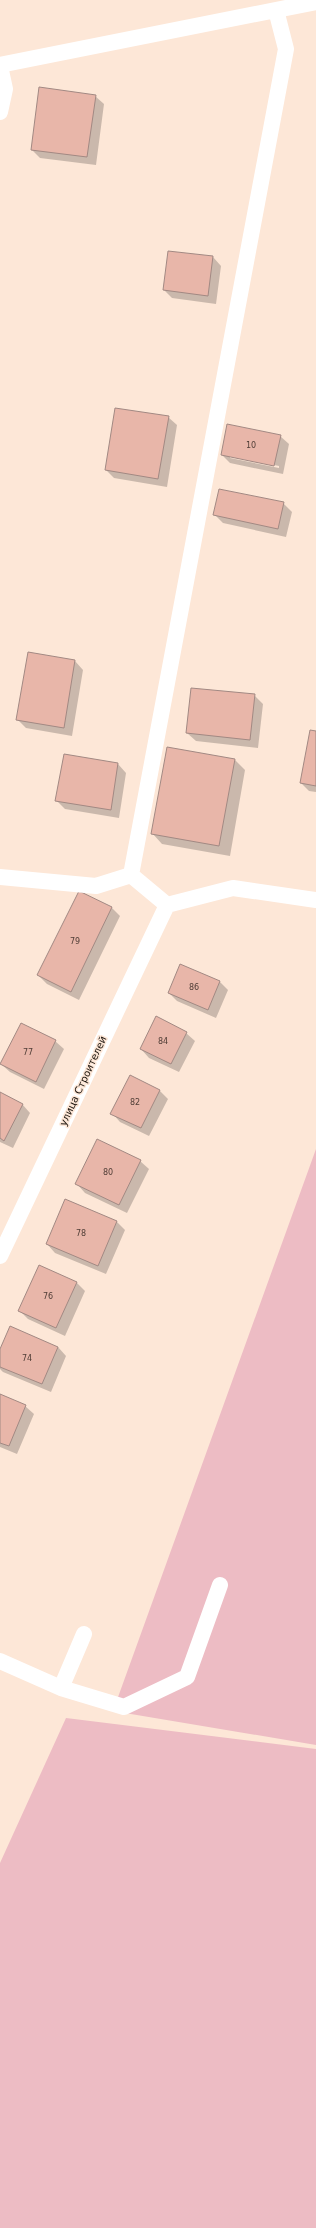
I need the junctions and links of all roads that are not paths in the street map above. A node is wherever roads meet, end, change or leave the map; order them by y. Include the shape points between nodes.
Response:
1 (316, 2) edge
2 (276, 10) junction
3 (0, 65) edge
4 (0, 112) edge
5 (131, 875) junction
6 (0, 877) edge
7 (316, 900) edge
8 (167, 905) junction
9 (0, 1256) edge
10 (220, 1585) dead end
11 (84, 1634) dead end
12 (0, 1661) edge
13 (61, 1688) junction

1 - 2 lane
2 - 3 lane
2 - 5 lane via 286,49
3 - 4 lane via 5,89
5 - 6 lane via 96,886
5 - 8 lane
7 - 8 lane via 233,888
8 - 9 lane, улица Строителей
10 - 13 lane via 187,1677 124,1707
11 - 13 lane
12 - 13 lane

